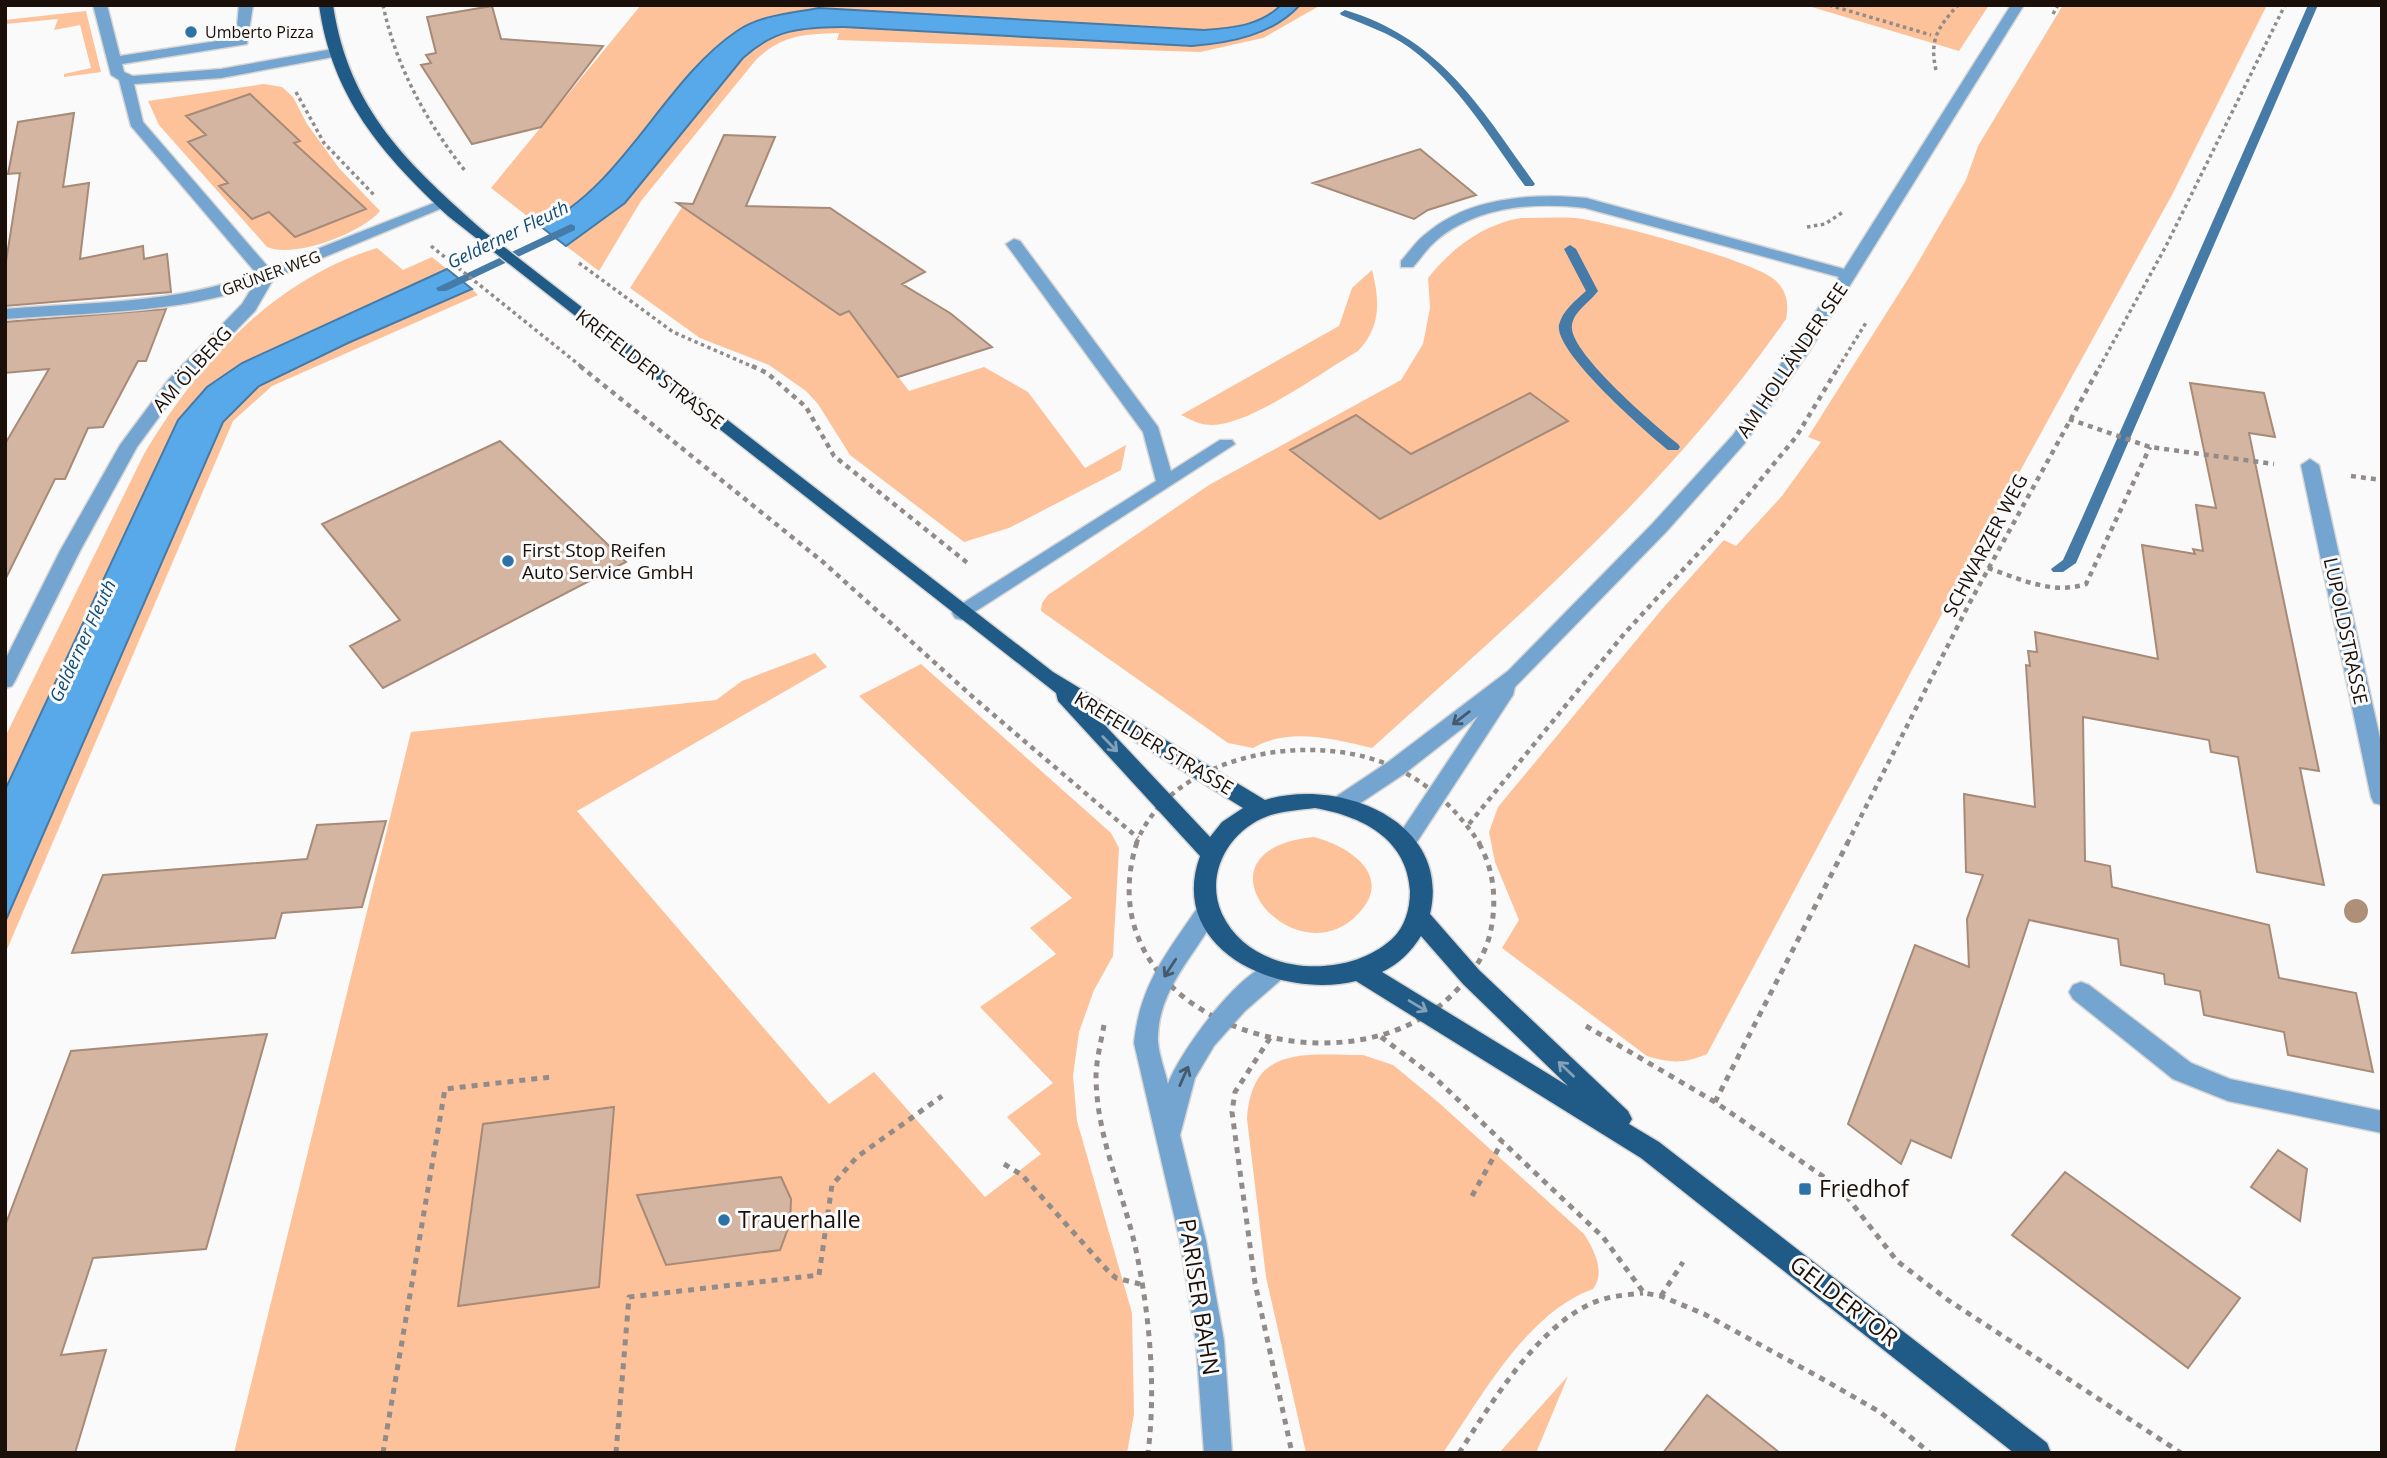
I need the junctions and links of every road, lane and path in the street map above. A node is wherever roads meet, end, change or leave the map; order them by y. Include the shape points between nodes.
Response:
1 (100, 5) edge
2 (246, 5) edge
3 (326, 5) edge
4 (383, 5) edge
5 (1829, 5) edge
6 (1958, 5) edge
7 (2018, 5) edge
8 (2285, 5) edge
9 (1931, 35) junction
10 (333, 53) junction
11 (116, 61) junction
12 (1937, 71) dead end
13 (126, 81) junction
14 (469, 175) dead end
15 (1848, 203) dead end
16 (444, 204) junction
17 (1807, 227) dead end
18 (1014, 244) dead end
19 (440, 253) dead end
20 (578, 263) dead end
21 (1407, 264) dead end
22 (1849, 275) junction
23 (267, 276) junction
24 (5, 314) edge
25 (2069, 419) junction
26 (1226, 444) dead end
27 (2150, 447) junction
28 (2311, 468) joint
29 (1165, 481) junction
30 (1988, 568) junction
31 (999, 588) junction
32 (962, 613) junction
33 (1515, 676) junction
34 (1046, 677) junction
35 (5, 681) edge
36 (1225, 754) dead end
37 (1236, 760) dead end
38 (2382, 797) edge
39 (1342, 804) junction
40 (1262, 809) junction
41 (1469, 824) dead end
42 (1405, 842) junction
43 (1211, 853) junction
44 (1208, 911) junction
45 (1419, 918) junction
46 (1488, 947) dead end
47 (1136, 953) dead end
48 (1276, 970) junction
49 (1359, 970) junction
50 (2081, 992) dead end
51 (1106, 1016) dead end
52 (1579, 1021) dead end
53 (1381, 1037) dead end
54 (1269, 1038) dead end
55 (551, 1077) dead end
56 (942, 1096) dead end
57 (1715, 1101) junction
58 (2382, 1122) edge
59 (1169, 1142) junction
60 (1502, 1142) junction
61 (1650, 1150) junction
62 (1004, 1164) dead end
63 (1472, 1196) dead end
64 (1683, 1262) dead end
65 (1140, 1284) junction
66 (1644, 1293) junction
67 (1661, 1296) junction
68 (383, 1453) edge
69 (616, 1453) edge
70 (1148, 1453) edge
71 (1218, 1453) edge
72 (1292, 1453) edge
73 (1459, 1453) edge
74 (1930, 1453) edge
75 (2037, 1453) edge
76 (2181, 1453) edge

1 - 11 street
2 - 11 street via 242,41
3 - 10 main road, KREFELDER STRASSE
4 - 14 path via 400,61
5 - 9 path
6 - 9 path
7 - 22 street, AM HOLLÄNDER SEE
8 - 25 path, SCHWARZER WEG via 2166,246
9 - 12 path
10 - 13 street via 161,81
10 - 16 main road, KREFELDER STRASSE via 374,130
11 - 13 street via 118,75
13 - 23 street via 136,124
15 - 17 path via 1825,225
16 - 23 street, GRÜNER WEG
16 - 32 main road, KREFELDER STRASSE
18 - 29 street via 1152,431
19 - 47 path via 823,562 1138,838 1131,872 1131,907 1142,942
20 - 31 path via 673,332 767,373 806,407 834,456
21 - 22 street via 1432,236 1451,224 1500,207 1548,199 1586,203
22 - 33 street, AM HOLLÄNDER SEE via 1739,439
23 - 24 street, GRÜNER WEG via 201,296
23 - 35 street, AM ÖLBERG via 249,307 175,383 129,445
25 - 27 path
25 - 30 path, SCHWARZER WEG
26 - 29 street
27 - 28 path
27 - 30 path via 2086,584 2051,588
28 - 38 street, LUPOLDSTRASSE
29 - 31 street
30 - 57 path, SCHWARZER WEG
31 - 32 street
32 - 34 main road, KREFELDER STRASSE
33 -> 39 street, AM HOLLÄNDER SEE
33 - 42 street, AM HOLLÄNDER SEE
34 - 40 main road, KREFELDER STRASSE
34 -> 43 main road, KREFELDER STRASSE
36 - 37 path
39 - 40 main road via 1314,800
39 - 42 main road via 1366,813
40 - 43 main road via 1231,827
41 - 46 path via 1487,854 1495,888 1495,922
42 - 45 main road via 1419,866 1424,892
43 - 44 main road via 1204,871
44 - 48 main road via 1222,936 1246,956
44 -> 59 street, PARISER BAHN via 1164,977 1149,1011 1148,1056
45 - 49 main road via 1406,940 1386,958
61 -> 45 main road, GELDERTOR via 1471,977
48 - 49 main road via 1318,977
59 -> 48 street, PARISER BAHN via 1174,1100 1202,1042 1218,1019
49 -> 61 main road, GELDERTOR
50 - 58 street via 2182,1071 2228,1090
51 - 65 path via 1096,1076 1099,1110 1108,1160 1137,1255
52 - 57 path
53 - 60 path via 1433,1076
54 - 72 path via 1235,1092 1232,1112 1255,1283
55 - 68 path via 445,1089
56 - 69 path via 857,1157 832,1185 820,1275 629,1297
57 - 76 path via 1840,1188 1897,1261 1948,1300
59 - 71 street, PARISER BAHN via 1194,1241 1210,1341
60 - 63 path
60 - 66 path via 1602,1237
61 - 75 main road, GELDERTOR
62 - 65 path via 1022,1175 1109,1272
64 - 67 path
65 - 70 path via 1150,1362
66 - 67 path
66 - 73 path via 1610,1296 1584,1306 1550,1335 1516,1373
67 - 74 path via 1704,1314 1880,1412

